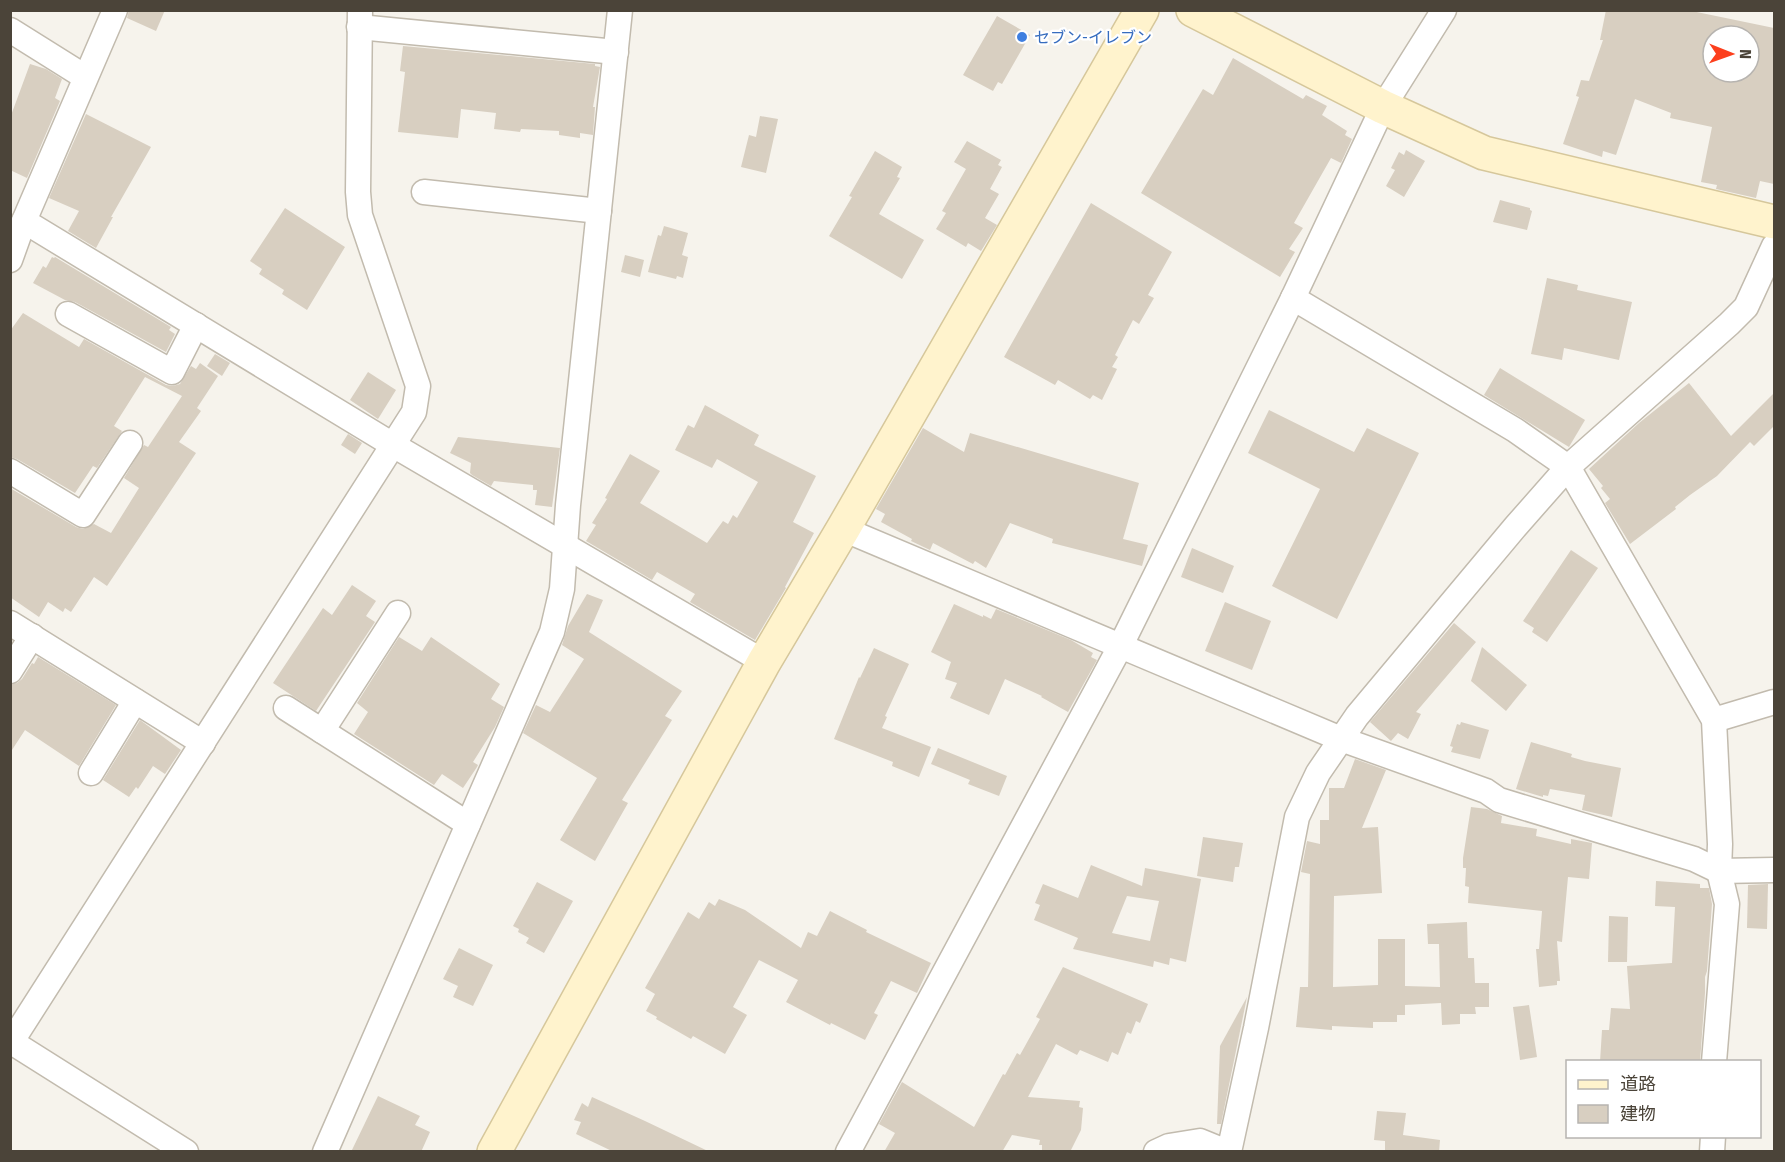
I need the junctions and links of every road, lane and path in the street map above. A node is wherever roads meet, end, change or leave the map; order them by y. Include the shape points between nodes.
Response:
1 (115, 10) edge
2 (620, 10) edge
3 (1142, 10) edge
4 (1193, 10) edge
5 (1444, 10) edge
6 (360, 19) edge
7 (10, 30) edge
8 (616, 52) junction
9 (85, 77) junction
10 (1383, 107) junction
11 (424, 192) dead end
12 (599, 211) junction
13 (24, 221) junction
14 (1774, 222) edge
15 (1774, 246) edge
16 (10, 260) edge
17 (1293, 298) junction
18 (68, 314) dead end
19 (196, 325) junction
20 (130, 442) dead end
21 (393, 445) junction
22 (1568, 467) junction
23 (10, 471) edge
24 (843, 529) junction
25 (565, 546) junction
26 (398, 613) dead end
27 (10, 623) edge
28 (32, 636) junction
29 (1121, 645) junction
30 (764, 662) junction
31 (10, 671) edge
32 (135, 701) junction
33 (1774, 702) edge
34 (286, 708) dead end
35 (1714, 720) junction
36 (322, 731) junction
37 (1341, 739) junction
38 (203, 743) junction
39 (91, 773) dead end
40 (468, 824) junction
41 (1774, 870) edge
42 (1719, 871) junction
43 (11, 1043) edge
44 (1714, 1060) edge
45 (186, 1152) edge
46 (325, 1152) edge
47 (494, 1152) edge
48 (848, 1152) edge
49 (1156, 1152) edge
50 (1228, 1152) edge

1 - 9 street
2 - 8 street
3 - 24 street
4 - 10 street
5 - 10 street
6 - 8 street
6 - 21 street via 360,215 418,386 414,412
7 - 9 street
8 - 12 street
9 - 13 street
10 - 14 street via 1484,153
10 - 17 street
11 - 12 street
12 - 25 street
13 - 16 street
13 - 19 street
15 - 22 street via 1746,307
17 - 22 street via 1515,430
17 - 29 street
18 - 19 street via 172,372
19 - 21 street
20 - 23 street via 83,515
21 - 25 street
21 - 38 street
22 - 35 street
22 - 37 street
24 - 29 street
24 - 30 street
25 - 30 street
25 - 40 street via 562,589 552,633
26 - 36 street
27 - 28 street
28 - 31 street
28 - 32 street
29 - 37 street
29 - 48 street
30 - 47 street
32 - 38 street
32 - 39 street
33 - 35 street
34 - 36 street
35 - 42 street
36 - 40 street
37 - 42 street via 1486,791 1499,800 1694,859
37 - 50 street via 1318,773 1297,817
38 - 43 street
40 - 46 street
41 - 42 street
42 - 44 street via 1727,904
43 - 45 street
49 - 50 street via 1200,1142

